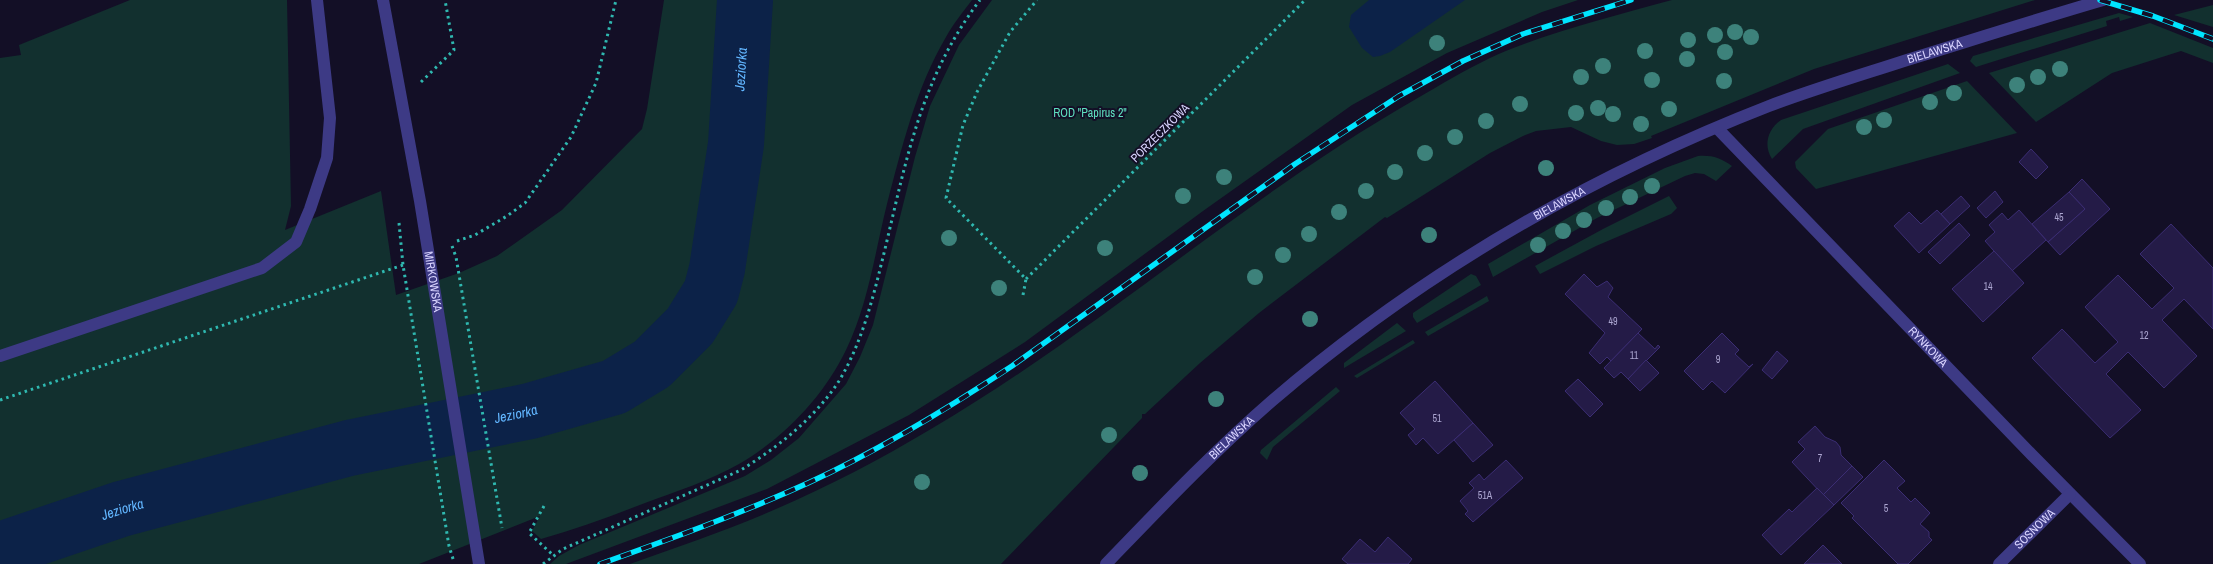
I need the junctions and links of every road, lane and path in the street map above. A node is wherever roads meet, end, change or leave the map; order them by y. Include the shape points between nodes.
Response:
1 (317, 0) edge
2 (383, 0) edge
3 (445, 0) edge
4 (616, 0) edge
5 (980, 0) edge
6 (1038, 0) edge
7 (1305, 0) edge
8 (2103, 0) edge
9 (401, 102) junction
10 (1717, 128) junction
11 (398, 214) dead end
12 (457, 242) dead end
13 (450, 243) dead end
14 (403, 265) junction
15 (1026, 278) junction
16 (1023, 295) dead end
17 (0, 356) edge
18 (0, 400) edge
19 (2070, 494) junction
20 (544, 506) dead end
21 (502, 528) dead end
22 (554, 556) junction
23 (454, 564) edge
24 (479, 564) edge
25 (543, 564) edge
26 (1106, 564) edge
27 (2000, 564) edge
28 (2140, 564) edge

1 - 17 street via 330,128 327,158 296,242 262,268
2 - 9 street, MIRKOWSKA
3 - 9 path via 454,50
4 - 12 path via 596,83 572,137 525,203
5 - 22 path via 951,41 924,101 908,153 875,292 853,354 819,407 794,432 742,470 563,549
6 - 15 path via 1010,32 977,92 963,125 946,198
7 - 15 path, PORZECZKOWA
8 - 10 street, BIELAWSKA via 1821,88
9 - 24 street, MIRKOWSKA
10 - 19 street, RYNKOWA
10 - 26 street, BIELAWSKA via 1608,177 1544,211 1395,305 1324,358 1260,412
11 - 14 path
13 - 21 path via 456,257
14 - 18 path
14 - 23 path
15 - 16 path
19 - 27 street, SOSNOWA
19 - 28 street, RYNKOWA
20 - 22 path via 529,534
22 - 25 path

